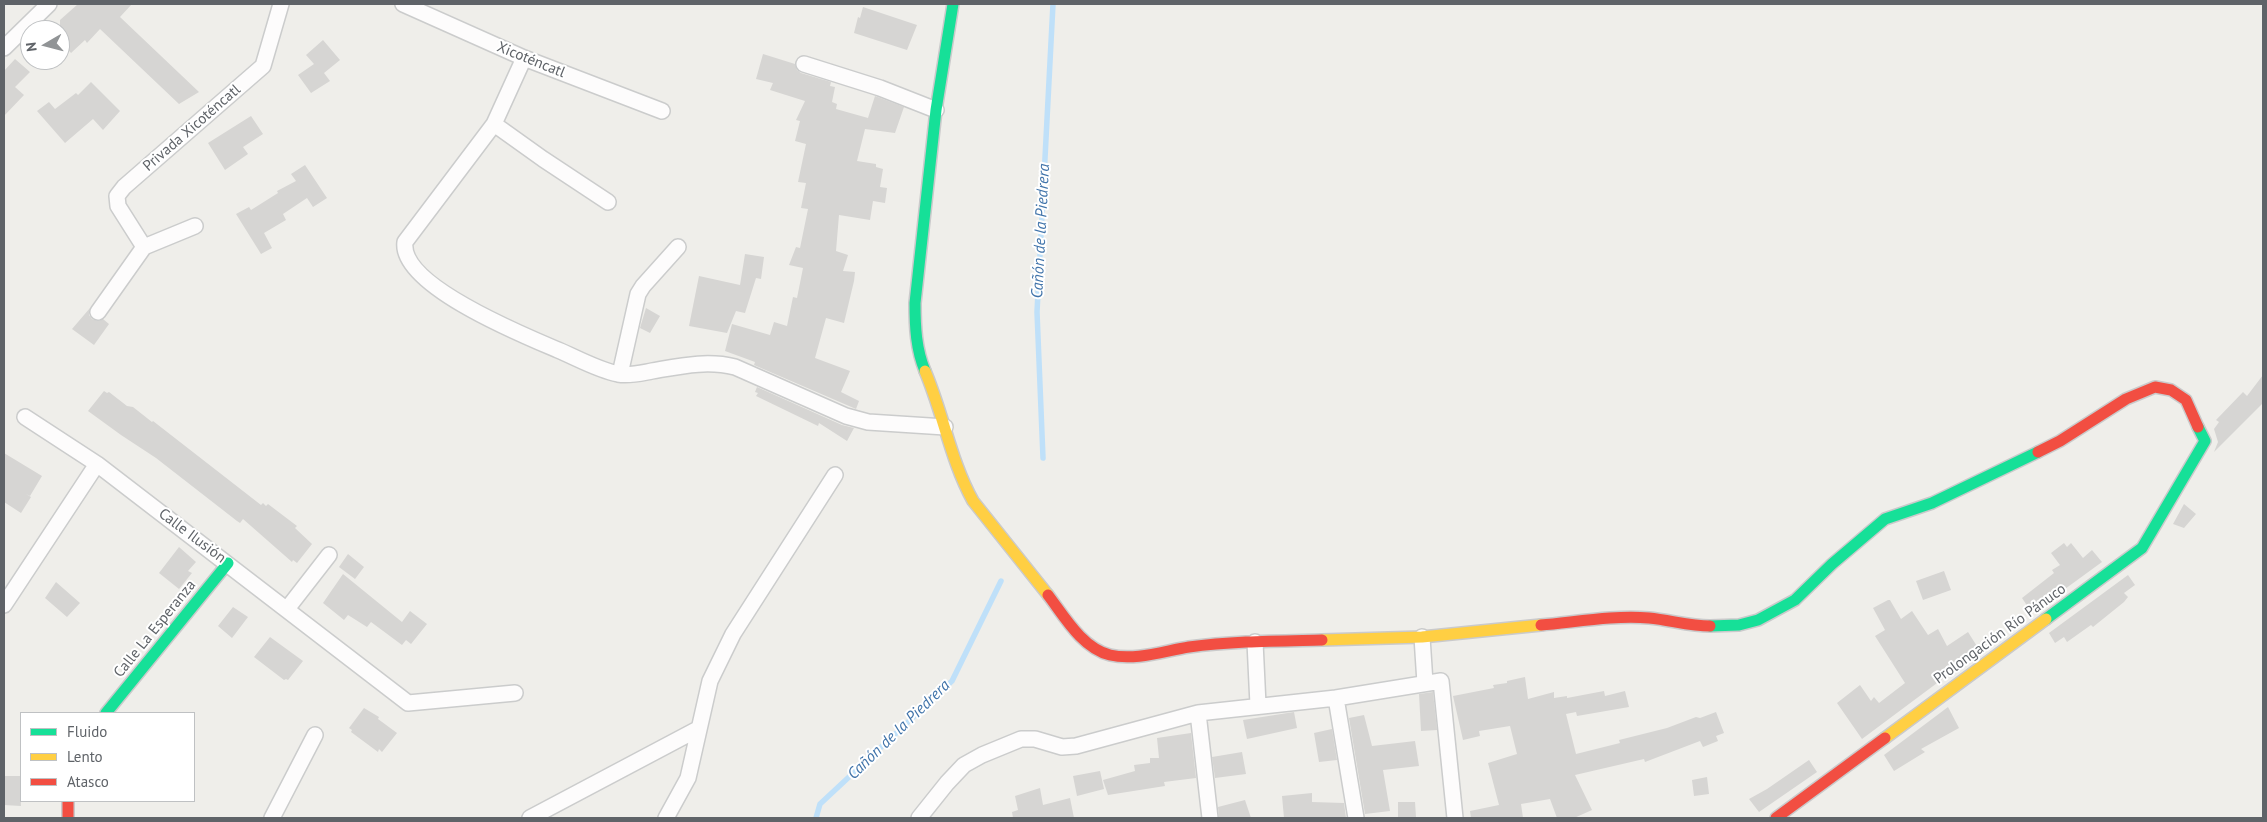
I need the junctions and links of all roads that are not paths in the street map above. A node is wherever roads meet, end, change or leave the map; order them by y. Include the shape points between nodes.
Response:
1 (50, 4) edge
2 (280, 4) edge
3 (403, 4) edge
4 (953, 4) edge
5 (4, 48) edge
6 (524, 58) junction
7 (804, 64) dead end
8 (662, 110) dead end
9 (936, 110) junction
10 (494, 124) junction
11 (608, 202) dead end
12 (195, 226) dead end
13 (144, 247) junction
14 (678, 247) dead end
15 (98, 312) dead end
16 (620, 374) junction
17 (26, 417) dead end
18 (945, 427) junction
19 (97, 464) junction
20 (835, 475) dead end
21 (329, 555) dead end
22 (228, 563) junction
23 (4, 605) edge
24 (287, 609) junction
25 (1422, 637) junction
26 (1255, 642) junction
27 (1424, 683) junction
28 (514, 693) dead end
29 (1336, 698) junction
30 (1258, 705) junction
31 (107, 712) edge
32 (1198, 713) junction
33 (698, 729) junction
34 (315, 735) dead end
35 (68, 802) edge
36 (68, 818) edge
37 (272, 818) edge
38 (530, 818) edge
39 (666, 818) edge
40 (919, 818) edge
41 (1210, 818) edge
42 (1356, 818) edge
43 (1455, 818) edge
44 (1776, 818) edge

1 - 5 street
2 - 13 street, Privada Xicoténcatl via 263,66 117,196 118,206
3 - 6 street, Xicoténcatl
4 - 9 street
6 - 8 street, Xicoténcatl
6 - 10 street
7 - 9 street
9 - 18 street via 914,303 920,359
10 - 11 street
10 - 16 street via 405,242 407,256 428,279 459,304 484,318
12 - 13 street
13 - 15 street
14 - 16 street via 638,294
16 - 18 street via 632,375 704,362 720,363 846,416 868,422
17 - 19 street, Calle Ilusión
18 - 26 street via 973,502 1080,636 1094,648 1109,655 1129,658 1190,647
19 - 22 street, Calle Ilusión
19 - 23 street
20 - 33 street via 733,634 710,681
21 - 24 street
22 - 24 street, Calle Ilusión
22 - 31 street, Calle La Esperanza
24 - 28 street, Calle Ilusión via 408,703
25 - 26 street
25 - 27 street
25 - 44 street, Prolongación Río Pánuco via 1602,619 1648,618 1718,627 1758,620 1795,600 1885,519 1932,503 2060,441 2126,399 2155,387 2171,390 2186,400 2205,441 2152,534 2134,555
26 - 30 street
27 - 29 street
27 - 43 street via 1441,681
29 - 30 street
29 - 42 street
30 - 32 street
32 - 40 street via 1076,746 1062,747 1035,738 1013,742 964,765
32 - 41 street
33 - 38 street
33 - 39 street via 688,778
34 - 37 street
35 - 36 street

